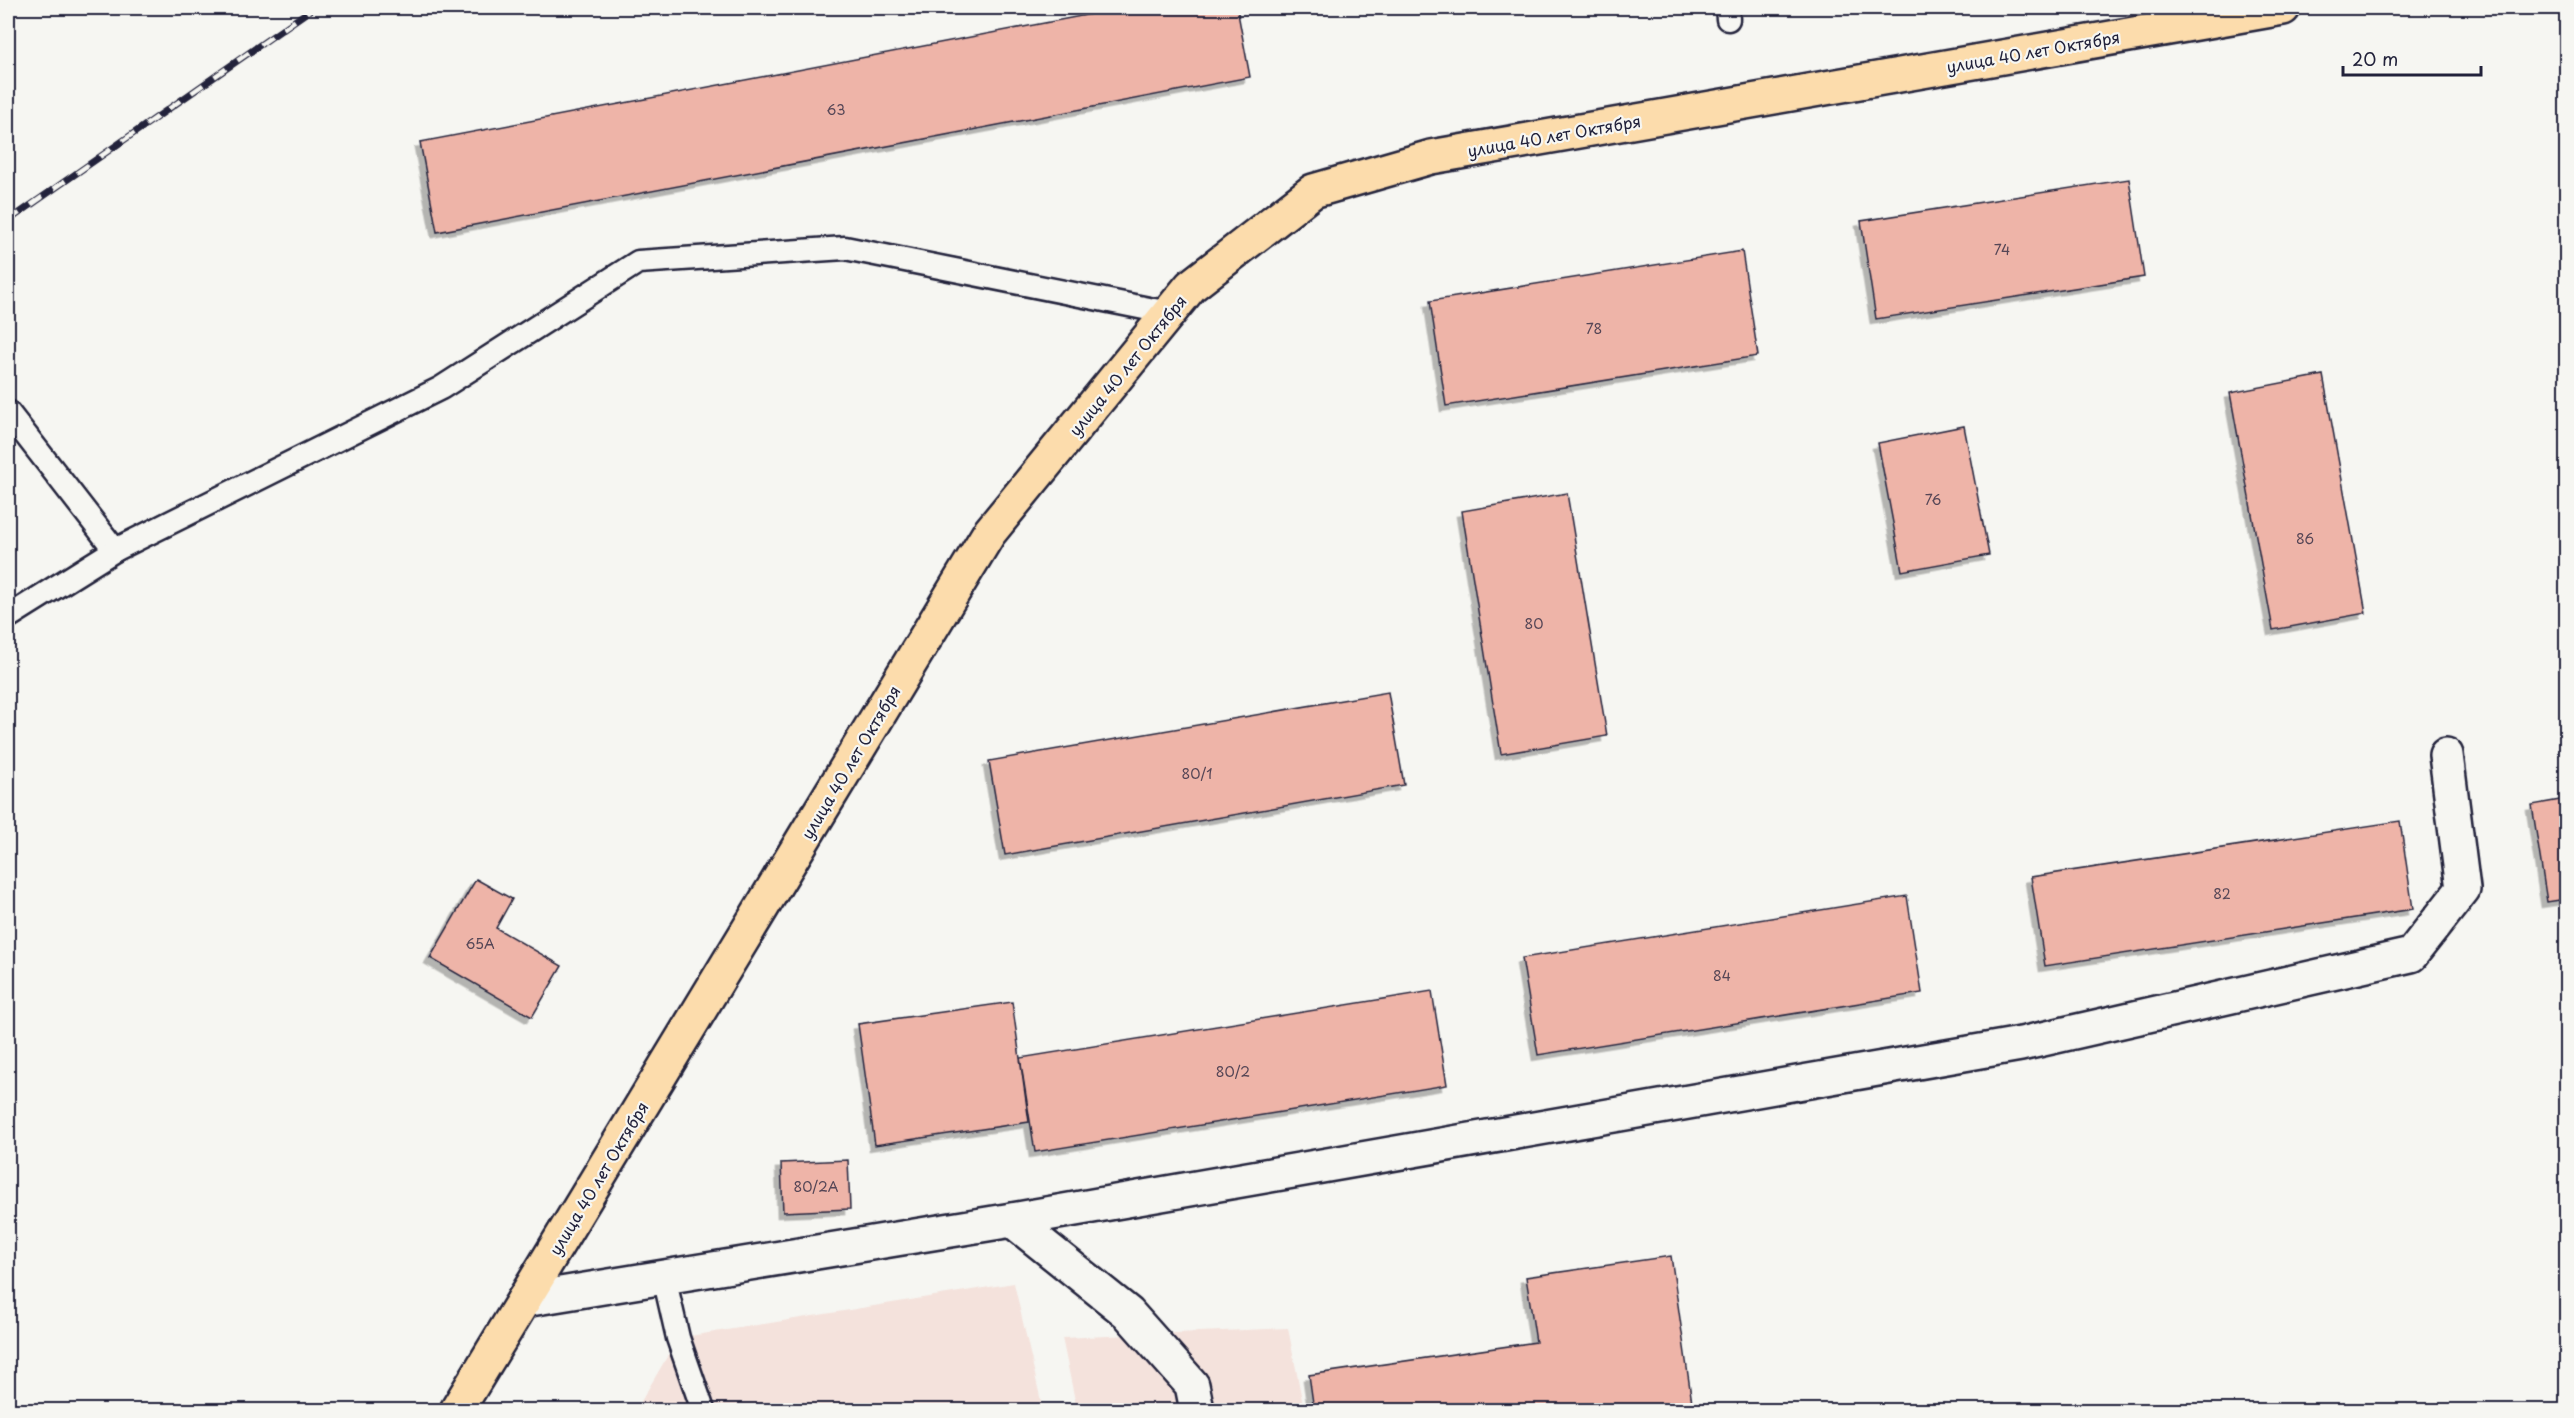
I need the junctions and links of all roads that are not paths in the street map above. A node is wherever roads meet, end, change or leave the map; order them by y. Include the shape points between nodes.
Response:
1 (2283, 8) edge
2 (1169, 313) junction
3 (8, 412) edge
4 (115, 550) junction
5 (18, 603) edge
6 (8, 617) edge
7 (2446, 755) dead end
8 (1012, 1220) junction
9 (664, 1277) junction
10 (524, 1300) junction
11 (457, 1410) edge
12 (703, 1410) edge
13 (1197, 1410) edge

1 - 2 main road, улица 40 лет Октября via 1431,157 1313,191 1191,286
2 - 4 lane via 845,248 638,262 441,388
2 - 10 main road, улица 40 лет Октября via 989,533
3 - 4 lane
4 - 5 lane
5 - 6 lane
7 - 8 street via 2463,889 2411,955 2021,1044
8 - 9 street
8 - 13 street via 1128,1313 1192,1385
9 - 10 street
9 - 12 lane via 678,1338
10 - 11 main road, улица 40 лет Октября

